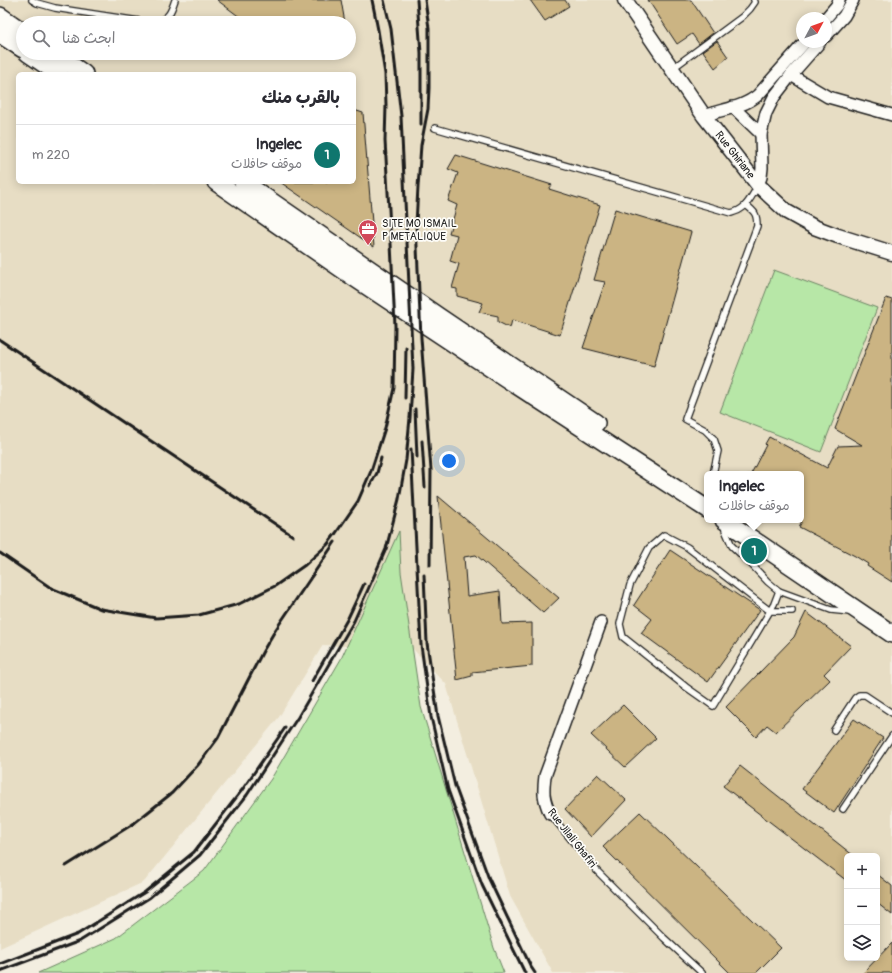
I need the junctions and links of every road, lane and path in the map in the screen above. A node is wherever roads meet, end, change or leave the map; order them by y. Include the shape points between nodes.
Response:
1 (32, 0) edge
2 (175, 0) edge
3 (625, 0) edge
4 (754, 0) edge
5 (839, 0) edge
6 (853, 0) edge
7 (831, 12) edge
8 (0, 16) edge
9 (107, 16) edge
10 (168, 16) edge
11 (16, 27) edge
12 (832, 29) edge
13 (0, 34) edge
14 (16, 44) edge
15 (800, 48) edge
16 (815, 48) edge
17 (38, 60) edge
18 (64, 60) edge
19 (672, 69) junction
20 (56, 72) edge
21 (81, 72) edge
22 (791, 75) junction
23 (733, 107) junction
24 (892, 115) edge
25 (704, 116) junction
26 (435, 128) dead end
27 (761, 134) junction
28 (219, 184) edge
29 (245, 184) edge
30 (758, 185) junction
31 (746, 205) junction
32 (892, 253) edge
33 (714, 471) edge
34 (704, 494) edge
35 (704, 507) edge
36 (724, 523) edge
37 (728, 523) edge
38 (748, 523) edge
39 (779, 591) junction
40 (770, 611) junction
41 (792, 611) dead end
42 (861, 614) junction
43 (892, 621) edge
44 (601, 622) dead end
45 (892, 634) edge
46 (892, 713) edge
47 (834, 730) dead end
48 (892, 736) edge
49 (843, 809) dead end
50 (550, 814) joint
51 (702, 973) edge

1 - 9 lane via 55,8
2 - 10 lane
3 - 19 street, Rue Ghiriane
4 - 19 lane via 742,17
5 - 7 street
6 - 12 street
8 - 11 main road
13 - 14 main road
15 - 23 street via 758,95
16 - 22 street
17 - 20 main road
18 - 21 main road
19 - 25 street, Rue Ghiriane
22 - 24 street via 828,97
22 - 27 street via 770,103
23 - 25 street
23 - 27 street
25 - 30 street, Rue Ghiriane
26 - 31 lane via 731,213 740,211
27 - 30 street via 762,168
28 - 35 main road via 361,282
29 - 34 main road
30 - 31 lane
30 - 32 street, Rue Ghiriane via 788,212 814,227
31 - 33 lane via 755,212 756,226 685,419 705,430 714,439 718,451
36 - 39 lane via 724,530 732,546
37 - 42 main road
38 - 43 main road
39 - 40 lane
39 - 42 lane via 831,610
40 - 40 lane via 713,706 623,637 620,624 630,585 649,548 664,535 687,547
40 - 41 lane
42 - 45 main road
44 - 50 street, Rue Jilali Ghafiri via 545,776 543,791
46 - 47 lane via 865,695 859,695
48 - 49 lane
50 - 51 lane, Rue Jilali Ghafiri via 597,871

